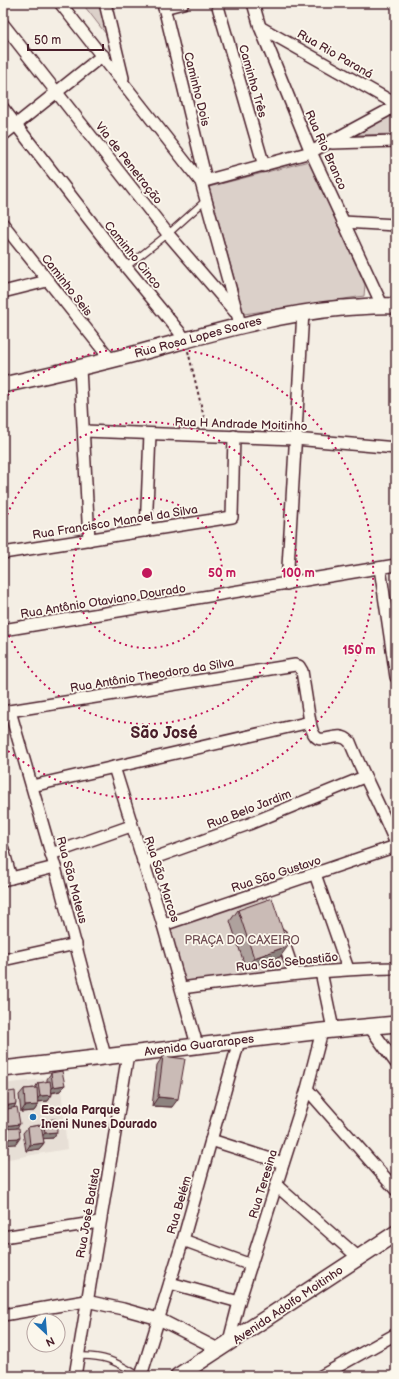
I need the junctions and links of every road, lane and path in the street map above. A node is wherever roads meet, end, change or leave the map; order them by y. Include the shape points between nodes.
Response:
1 (60, 3) edge
2 (105, 3) edge
3 (183, 3) edge
4 (218, 3) edge
5 (253, 3) edge
6 (163, 5) edge
7 (3, 24) edge
8 (260, 27) junction
9 (103, 55) junction
10 (124, 83) junction
11 (58, 92) junction
12 (396, 105) edge
13 (3, 108) edge
14 (16, 124) junction
15 (3, 135) edge
16 (396, 141) edge
17 (329, 143) junction
18 (311, 152) junction
19 (264, 166) junction
20 (204, 181) junction
21 (206, 200) junction
22 (343, 222) junction
23 (3, 224) edge
24 (396, 225) edge
25 (168, 234) junction
26 (126, 267) junction
27 (47, 281) junction
28 (3, 292) edge
29 (389, 306) edge
30 (303, 312) junction
31 (239, 320) junction
32 (186, 340) junction
33 (111, 360) junction
34 (80, 368) junction
35 (3, 385) edge
36 (84, 431) junction
37 (150, 434) junction
38 (208, 434) junction
39 (234, 436) junction
40 (295, 438) junction
41 (396, 448) edge
42 (146, 531) junction
43 (89, 540) junction
44 (3, 553) edge
45 (396, 559) edge
46 (396, 565) edge
47 (380, 568) junction
48 (287, 584) junction
49 (3, 630) edge
50 (396, 676) edge
51 (6, 712) edge
52 (310, 722) junction
53 (114, 767) junction
54 (364, 777) junction
55 (32, 786) junction
56 (396, 814) edge
57 (384, 815) junction
58 (131, 826) junction
59 (396, 845) edge
60 (3, 849) edge
61 (51, 854) junction
62 (142, 862) junction
63 (55, 867) junction
64 (315, 874) junction
65 (7, 879) edge
66 (277, 921) edge
67 (163, 925) junction
68 (76, 944) junction
69 (3, 960) edge
70 (396, 968) edge
71 (348, 969) junction
72 (320, 972) junction
73 (294, 973) junction
74 (182, 988) junction
75 (396, 1024) edge
76 (369, 1026) junction
77 (327, 1030) junction
78 (239, 1041) junction
79 (197, 1045) junction
80 (128, 1054) junction
81 (105, 1056) junction
82 (396, 1063) edge
83 (3, 1069) edge
84 (307, 1089) junction
85 (211, 1140) junction
86 (283, 1163) junction
87 (277, 1186) junction
88 (396, 1190) edge
89 (100, 1222) junction
90 (396, 1233) edge
91 (3, 1237) edge
92 (183, 1240) junction
93 (359, 1258) junction
94 (251, 1265) junction
95 (170, 1283) junction
96 (86, 1301) junction
97 (239, 1302) junction
98 (3, 1315) edge
99 (158, 1320) junction
100 (396, 1334) edge
101 (224, 1347) junction
102 (78, 1356) junction
103 (75, 1376) edge
104 (140, 1376) edge
105 (178, 1376) edge
106 (321, 1376) edge

1 - 9 street
2 - 10 street
3 - 6 street
4 - 19 street, Caminho Três
5 - 8 street, Rua Rio Branco
6 - 20 street, Caminho Dois
7 - 11 street, Via de Penetração
8 - 12 street, Rua Rio Paraná
8 - 18 street, Rua Rio Branco
9 - 10 street
9 - 11 street
10 - 20 street
11 - 14 street
11 - 25 street, Via de Penetração
12 - 17 street
13 - 14 street, Caminho Cinco
14 - 15 street
14 - 26 street, Caminho Cinco
16 - 17 street
17 - 18 street
18 - 19 street
18 - 22 street, Rua Rio Branco
19 - 20 street
20 - 21 street
21 - 25 lane
21 - 31 street
22 - 24 street
22 - 29 street, Rua Rio Branco
23 - 27 street, Caminho Seis
25 - 26 lane
25 - 31 street, Via de Penetração
26 - 32 street, Caminho Cinco
27 - 28 street
27 - 33 street, Caminho Seis
29 - 30 street, Rua Rosa Lopes Soares
30 - 31 street, Rua Rosa Lopes Soares
30 - 40 street
31 - 32 street, Rua Rosa Lopes Soares
32 - 33 street, Rua Rosa Lopes Soares
32 - 38 path
33 - 34 street, Rua Rosa Lopes Soares
34 - 35 street, Rua Rosa Lopes Soares
34 - 36 street
36 - 37 street, Rua H Andrade Moitinho
36 - 43 street
37 - 38 street, Rua H Andrade Moitinho
37 - 42 street
38 - 39 street, Rua H Andrade Moitinho
39 - 40 street, Rua H Andrade Moitinho
39 - 42 street, Rua Francisco Manoel da Silva via 232,517
40 - 41 street, Rua H Andrade Moitinho
40 - 48 street
42 - 43 street, Rua Francisco Manoel da Silva
43 - 44 street, Rua Francisco Manoel da Silva
45 - 46 street
46 - 47 street, Rua Antônio Otaviano Dourado
47 - 48 street, Rua Antônio Otaviano Dourado
47 - 50 street
48 - 49 street, Rua Antônio Otaviano Dourado
51 - 52 street, Rua Antônio Theodoro da Silva via 295,665 302,671
51 - 55 street, Rua São Mateus
52 - 53 street
52 - 54 street via 311,731 316,738 347,738
53 - 55 street
53 - 58 street, Rua São Marcos
54 - 57 street
54 - 62 street, Rua Belo Jardim via 249,824
55 - 61 street, Rua São Mateus
56 - 57 street
57 - 59 street
58 - 61 street
58 - 62 street, Rua São Marcos
59 - 64 street, Rua São Gustavo
60 - 65 street
61 - 63 street, Rua São Mateus
62 - 67 street, Rua São Marcos
63 - 65 street
63 - 68 street, Rua São Mateus
64 - 67 street, Rua São Gustavo via 268,894
64 - 71 street
66 - 73 street
67 - 74 street, Rua São Marcos
68 - 69 street
68 - 81 street, Rua São Mateus
70 - 71 street, Rua São Sebastião
71 - 72 street, Rua São Sebastião
72 - 73 street, Rua São Sebastião
72 - 77 street
73 - 74 street, Rua São Sebastião
74 - 79 street, Rua São Marcos
75 - 76 street, Avenida Guararapes
76 - 77 street, Avenida Guararapes
76 - 82 street
77 - 78 street, Avenida Guararapes
77 - 84 street, Rua Teresina
78 - 79 street, Avenida Guararapes
78 - 85 street, Rua Belém
79 - 80 street, Avenida Guararapes
80 - 81 street, Avenida Guararapes
80 - 89 street, Rua José Batista
81 - 83 street, Avenida Guararapes
84 - 86 street, Rua Teresina
84 - 88 street
85 - 86 street
85 - 92 street, Rua Belém
86 - 87 street, Rua Teresina
87 - 93 street
87 - 94 street, Rua Teresina
89 - 91 street
89 - 96 street, Rua José Batista
90 - 93 street, Avenida Adolfo Moitinho
92 - 94 street
92 - 95 street, Rua Belém
93 - 101 street, Avenida Adolfo Moitinho
94 - 97 street, Rua Teresina
95 - 97 street
95 - 99 street, Rua Belém
96 - 98 street
96 - 99 street
96 - 102 street, Rua José Batista
97 - 101 street, Rua Teresina
99 - 101 street
99 - 104 street, Rua Belém
100 - 106 street
101 - 105 street, Avenida Adolfo Moitinho
102 - 103 street, Rua José Batista
102 - 104 lane via 111,1359

